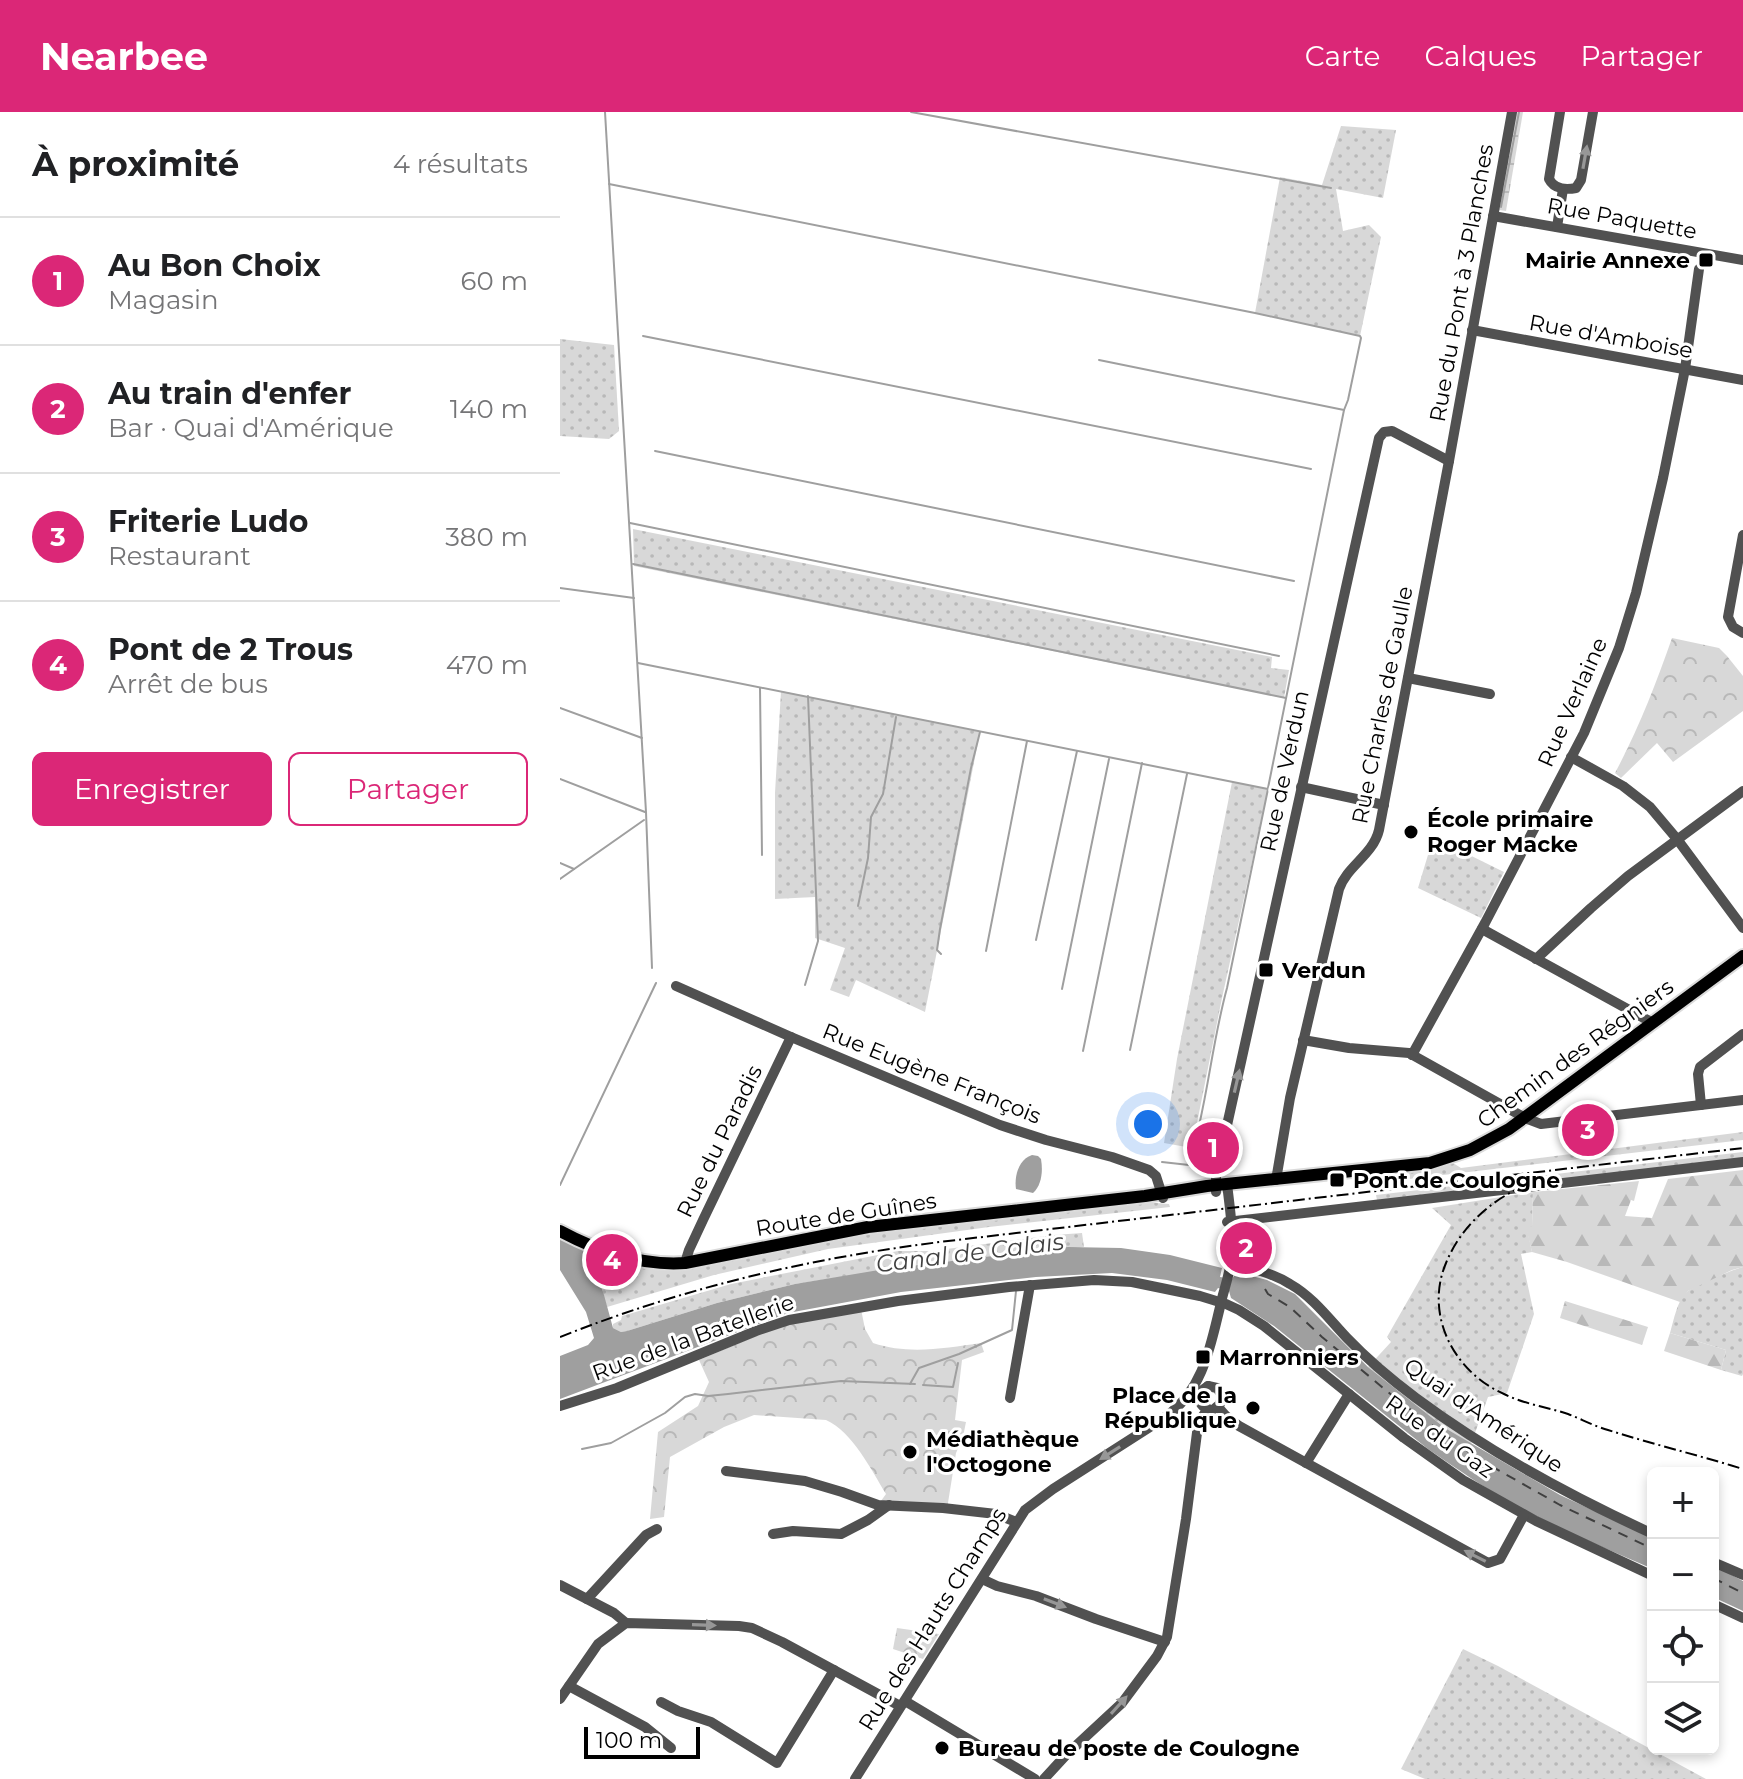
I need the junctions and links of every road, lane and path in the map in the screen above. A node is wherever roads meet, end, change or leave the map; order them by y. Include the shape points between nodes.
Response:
1 (1512, 112) edge
2 (1560, 112) edge
3 (1593, 112) edge
4 (1563, 189) junction
5 (1493, 216) junction
6 (1557, 227) junction
7 (1743, 260) edge
8 (1699, 269) dead end
9 (1472, 330) junction
10 (1685, 369) junction
11 (1743, 380) edge
12 (1449, 461) junction
13 (1743, 535) edge
14 (1743, 633) edge
15 (1408, 678) junction
16 (1490, 694) dead end
17 (1571, 757) junction
18 (1301, 787) junction
19 (1743, 791) edge
20 (1384, 805) junction
21 (1677, 839) junction
22 (1743, 928) edge
23 (1482, 929) junction
24 (1743, 956) edge
25 (1536, 959) junction
26 (676, 986) dead end
27 (1653, 1023) junction
28 (1743, 1034) edge
29 (791, 1037) junction
30 (1303, 1040) junction
31 (1412, 1055) junction
32 (1743, 1100) edge
33 (1701, 1105) junction
34 (1525, 1118) junction
35 (1743, 1162) edge
36 (1325, 1175) junction
37 (1276, 1180) junction
38 (1222, 1188) junction
39 (1162, 1195) junction
40 (1228, 1222) junction
41 (560, 1231) edge
42 (685, 1263) junction
43 (1229, 1265) junction
44 (1030, 1285) junction
45 (1222, 1298) junction
46 (1206, 1364) junction
47 (1204, 1389) junction
48 (1349, 1394) junction
49 (1010, 1398) dead end
50 (560, 1406) edge
51 (1213, 1408) junction
52 (1174, 1411) junction
53 (1306, 1463) junction
54 (726, 1471) dead end
55 (889, 1505) junction
56 (1524, 1515) junction
57 (1016, 1522) junction
58 (657, 1529) dead end
59 (1647, 1531) edge
60 (773, 1534) dead end
61 (1719, 1565) edge
62 (1647, 1573) edge
63 (1743, 1575) edge
64 (982, 1579) junction
65 (560, 1585) edge
66 (587, 1599) junction
67 (1719, 1607) edge
68 (1743, 1618) edge
69 (626, 1623) junction
70 (1165, 1642) junction
71 (834, 1670) junction
72 (569, 1686) junction
73 (560, 1699) edge
74 (661, 1702) dead end
75 (903, 1703) junction
76 (671, 1748) dead end
77 (855, 1779) edge
78 (1035, 1779) edge
79 (1044, 1779) edge

1 - 5 street, Rue du Pont à 3 Planches
2 - 4 street via 1549,179
4 -> 3 street via 1579,186
4 - 6 street
5 - 6 street, Rue Paquette
5 - 9 street, Rue du Pont à 3 Planches
6 - 7 street, Rue Paquette
8 - 10 street, Rue Verlaine
9 - 10 street, Rue d'Amboise
9 - 12 street, Rue du Pont à 3 Planches
10 - 11 street, Rue d'Amboise
10 - 17 street, Rue Verlaine via 1622,640
12 - 15 street, Rue Charles de Gaulle
12 - 18 street, Rue de Verdun via 1392,431 1379,438
13 - 14 street via 1728,617
15 - 16 street
15 - 20 street, Rue Charles de Gaulle
17 - 21 street via 1635,794
17 - 23 street, Rue Verlaine
18 - 20 street
38 -> 18 street, Rue de Verdun via 1216,1175
19 - 21 street
20 - 30 street, Rue Charles de Gaulle via 1374,844 1340,885
21 - 22 street
21 - 25 street
23 - 25 street
23 - 31 street, Rue Verlaine
24 - 27 main road, Chemin des Régniers
25 - 27 street
26 - 29 street, Rue Eugène François
27 - 34 main road, Chemin des Régniers
28 - 33 street via 1700,1067
29 - 39 street, Rue Eugène François via 1007,1127 1149,1170
29 - 42 street, Rue du Paradis
30 - 31 street
30 - 37 street, Rue Charles de Gaulle
31 - 34 street
32 - 33 street
33 - 34 street via 1545,1124
34 - 36 main road, Chemin des Régniers via 1485,1143 1442,1160
35 - 40 street
36 - 37 main road, Chemin des Régniers
36 - 38 main road, Chemin des Régniers via 1295,1184
37 - 38 main road, Chemin des Régniers
38 - 39 main road, Route de Guînes
38 - 40 street, Rue de Verdun
39 - 42 main road, Route de Guînes via 868,1227
40 - 43 street, Rue de Verdun
41 - 42 main road, Route de Guînes via 616,1255
43 - 45 street
43 - 59 street, Quai d'Amérique via 1276,1276 1303,1292 1348,1340 1428,1406 1565,1492
44 - 45 street, Rue de la Batellerie via 1132,1282
44 - 49 street
44 - 50 street, Rue de la Batellerie via 789,1320
45 - 46 street, Rue des Hauts Champs
45 - 48 street, Rue du Gaz
46 - 47 street
46 - 52 street, Rue des Hauts Champs
47 - 51 street via 1200,1402
47 - 51 street via 1216,1387 1222,1394
47 - 52 street, Rue des Hauts Champs
48 - 53 street
48 - 56 street, Rue du Gaz via 1441,1465
51 - 53 street
51 - 70 street via 1198,1425
52 -> 57 street, Rue des Hauts Champs via 1037,1500
56 -> 53 street via 1500,1559 1488,1563
54 - 55 street via 805,1481
55 - 57 street via 996,1514
55 - 60 street via 841,1534
56 - 62 street, Rue du Gaz
57 - 64 street, Rue des Hauts Champs
58 - 66 street
61 - 63 street
64 -> 70 street
64 - 75 street, Rue des Hauts Champs
65 - 66 street
66 - 69 street
67 - 68 street
69 -> 71 street via 745,1626
69 - 72 street via 598,1644
79 -> 70 street via 1122,1703
71 - 74 street via 777,1763 711,1722
71 - 75 street
72 - 73 street
72 - 76 street via 645,1727
75 - 77 street, Rue des Hauts Champs
75 - 78 street

